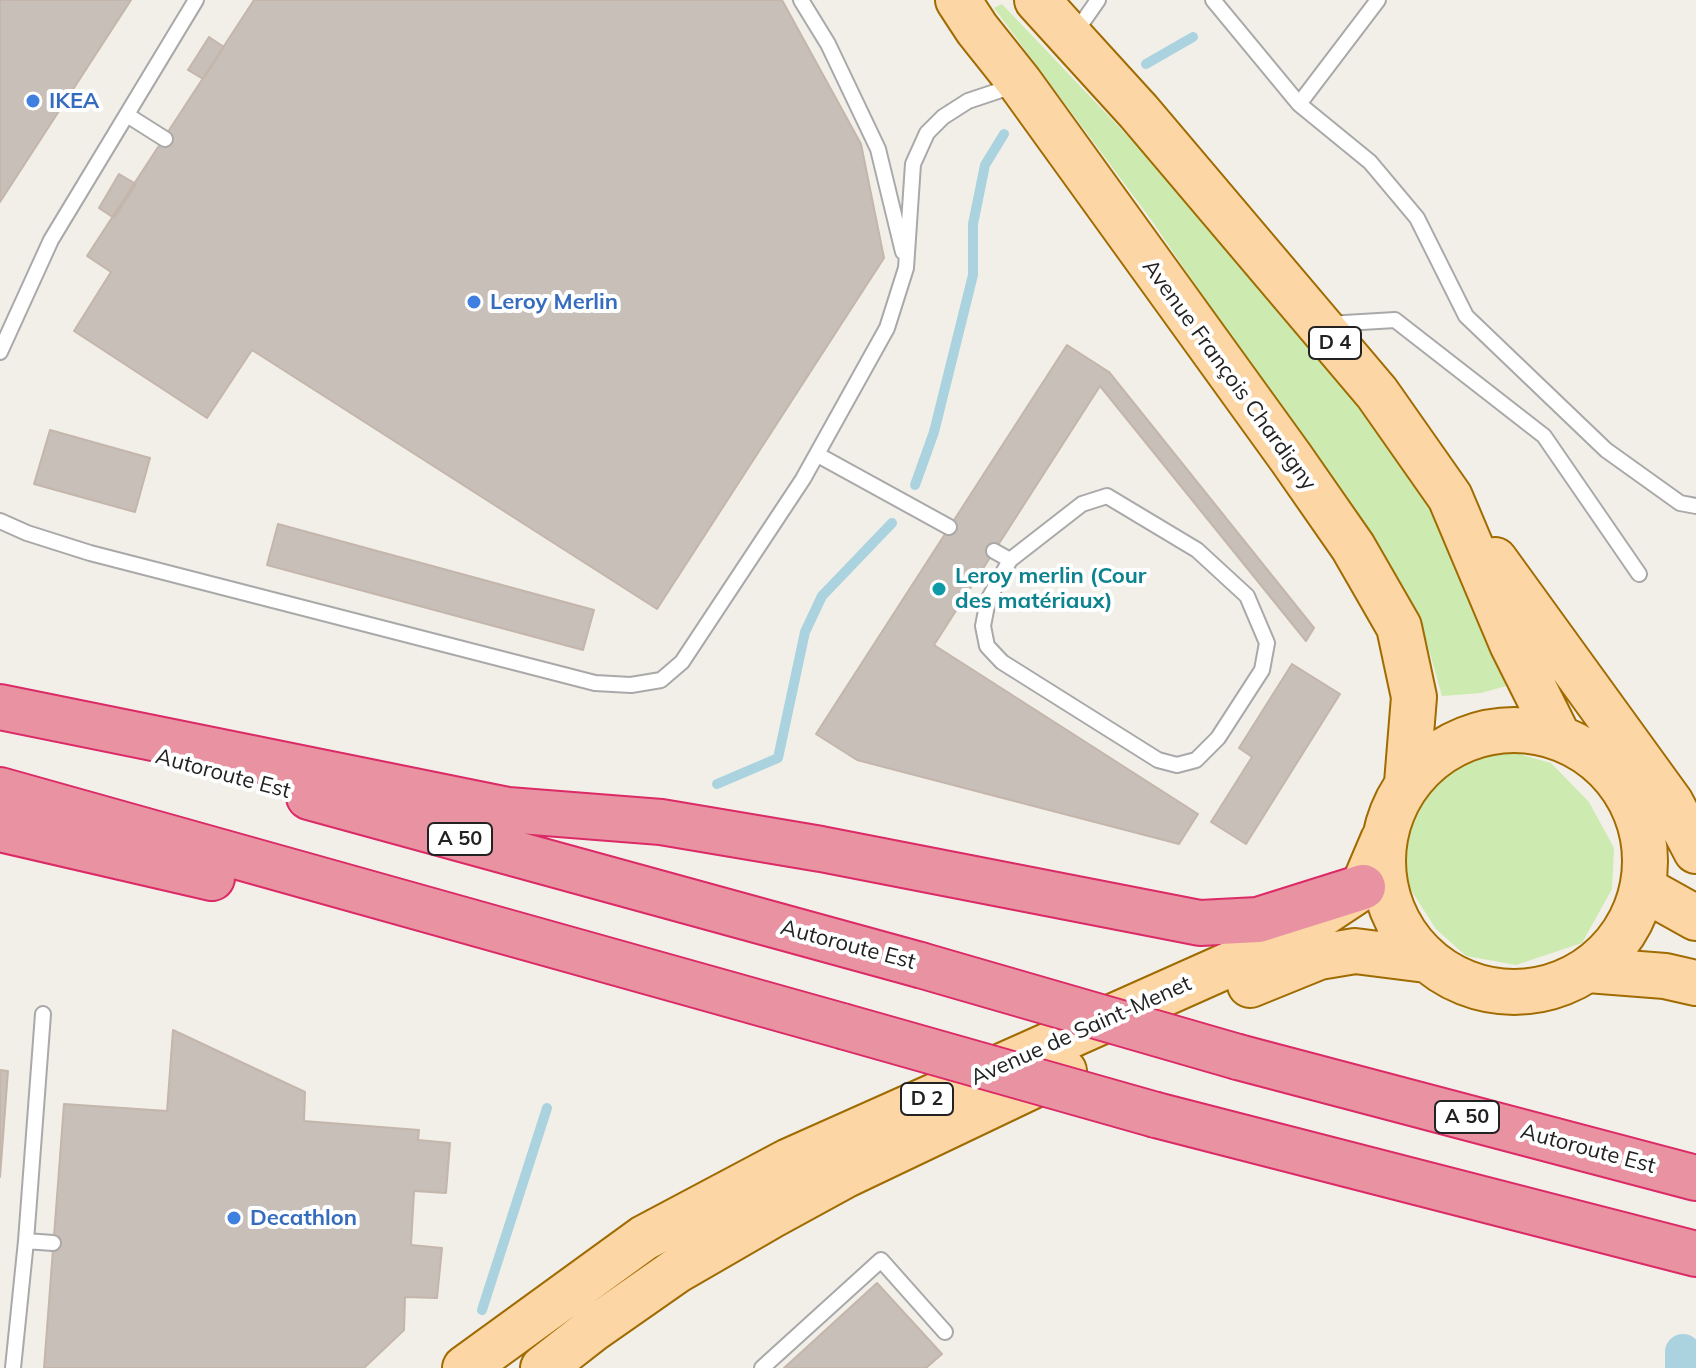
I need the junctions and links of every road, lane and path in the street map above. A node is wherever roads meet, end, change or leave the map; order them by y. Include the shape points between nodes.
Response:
1 (196, 0) edge
2 (801, 0) edge
3 (1037, 0) edge
4 (1098, 0) edge
5 (1213, 0) edge
6 (1378, 0) edge
7 (961, 10) edge
8 (1072, 38) junction
9 (1020, 83) junction
10 (1299, 104) junction
11 (127, 115) junction
12 (165, 139) dead end
13 (906, 268) junction
14 (1319, 324) junction
15 (0, 352) edge
16 (818, 455) junction
17 (1450, 497) junction
18 (1696, 506) edge
19 (0, 521) edge
20 (949, 527) dead end
21 (994, 551) dead end
22 (1010, 560) junction
23 (1639, 574) dead end
24 (0, 710) edge
25 (1558, 736) junction
26 (1407, 783) junction
27 (0, 790) edge
28 (0, 829) edge
29 (1383, 840) junction
30 (1696, 851) edge
31 (1363, 887) junction
32 (1644, 889) junction
33 (1696, 918) edge
34 (1426, 960) junction
35 (1588, 970) junction
36 (1696, 983) edge
37 (43, 1014) dead end
38 (842, 1026) junction
39 (1696, 1178) edge
40 (26, 1241) junction
41 (53, 1243) dead end
42 (1696, 1254) edge
43 (945, 1332) dead end
44 (13, 1368) edge
45 (465, 1368) edge
46 (543, 1368) edge
47 (762, 1368) edge

1 - 11 lane
2 - 13 lane via 878,149
3 - 8 main road, D 4
4 - 8 lane
5 - 10 lane
6 - 10 lane
7 - 9 main road, Avenue François Chardigny
8 - 14 main road, D 4
9 - 13 lane via 968,101 927,133 913,164
9 - 26 main road, Avenue François Chardigny via 1345,535 1399,627 1414,697
10 - 18 lane via 1370,162 1417,218 1466,316 1606,450 1680,503
11 - 12 lane
11 - 15 lane via 51,240
13 - 16 lane via 887,328
14 - 17 main road, D 4 via 1377,393
14 - 23 lane via 1395,320 1408,329 1544,436
16 - 19 lane via 682,662 661,680 631,685 595,683 90,553
16 - 20 lane
17 - 25 main road, D 4 via 1512,644
17 - 30 main road via 1671,803
21 - 22 lane
22 - 22 lane via 1082,504 1107,496 1197,550 1247,596 1267,643 1262,670 1218,738 1196,760 1177,765 1158,760 1002,662 987,646 983,626 988,600
24 - 31 highway via 508,810 661,822 1200,923 1258,920
24 - 39 highway, Autoroute Est / A 50, bridge via 1238,1057
25 - 26 main road via 1511,730 1465,739 1427,757
25 - 32 main road via 1596,758 1628,796 1641,823 1647,859
26 - 29 main road
27 - 38 highway
28 - 38 highway
29 - 31 main road
29 - 34 main road via 1385,890 1399,927
31 - 45 main road, Avenue de Saint-Menet / D 2 via 1280,942 789,1161 644,1238
32 - 33 main road
32 - 35 main road via 1633,920 1609,953
34 - 35 main road via 1465,984 1510,994 1556,987
34 - 46 main road, Avenue de Saint-Menet / D 2 via 1355,951 1319,957 1252,984 834,1181 676,1271
35 - 36 main road
37 - 40 lane
38 - 42 highway, bridge via 1156,1115
40 - 41 lane
40 - 44 lane
43 - 47 lane via 881,1260

